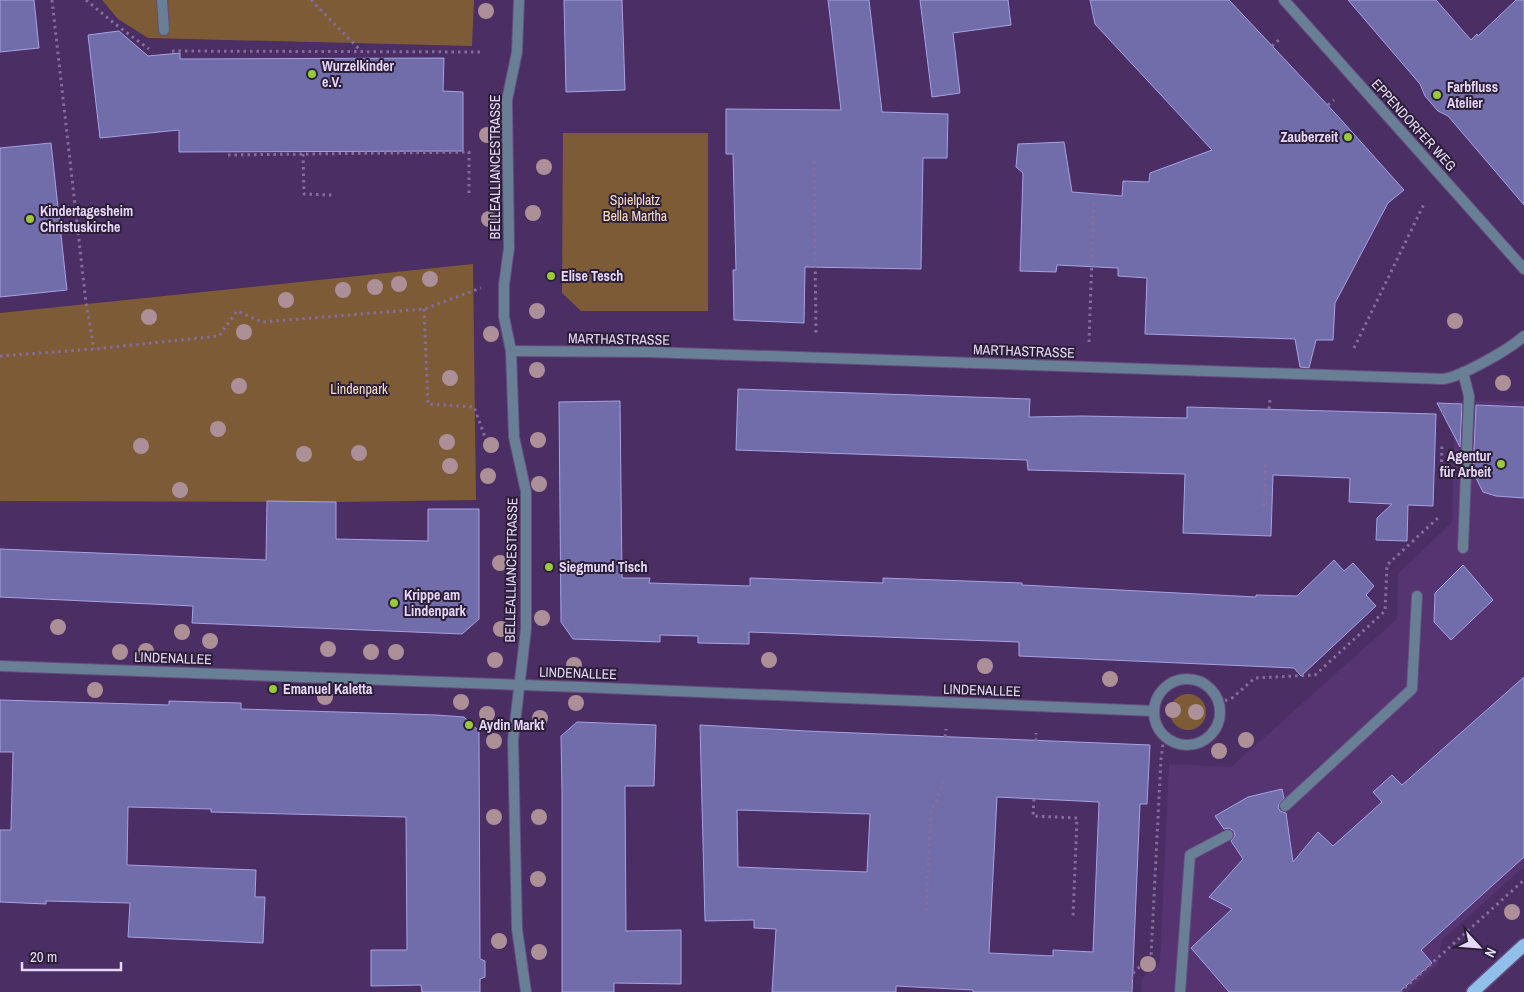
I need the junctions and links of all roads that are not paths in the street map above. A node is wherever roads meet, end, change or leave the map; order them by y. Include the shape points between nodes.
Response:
1 (162, 0) edge
2 (519, 0) edge
3 (1284, 0) edge
4 (164, 30) dead end
5 (1524, 269) edge
6 (1524, 336) edge
7 (511, 351) junction
8 (1463, 372) junction
9 (1463, 548) dead end
10 (1417, 596) dead end
11 (0, 666) edge
12 (520, 685) junction
13 (1154, 711) junction
14 (1285, 806) dead end
15 (1228, 835) dead end
16 (1524, 945) edge
17 (526, 992) edge
18 (1180, 992) edge
19 (1473, 992) edge

1 - 4 street
2 - 7 street, BELLEALLIANCESTRASSE via 517,52 507,100 509,248 504,317
3 - 5 street, EPPENDORFER WEG
6 - 8 street, MARTHASTRASSE
7 - 8 street, MARTHASTRASSE via 650,352 1443,379
7 - 12 street, BELLEALLIANCESTRASSE via 514,437 526,492 526,629
8 - 9 street via 1469,396
10 - 14 street via 1412,689
11 - 12 street, LINDENALLEE
12 - 13 street, LINDENALLEE
12 - 17 street, BELLEALLIANCESTRASSE via 513,740 517,919
13 - 13 street via 1164,688 1184,679 1206,685 1219,703 1220,714 1218,724 1204,741 1183,745 1164,736
15 - 18 street via 1190,855
16 - 19 main road

